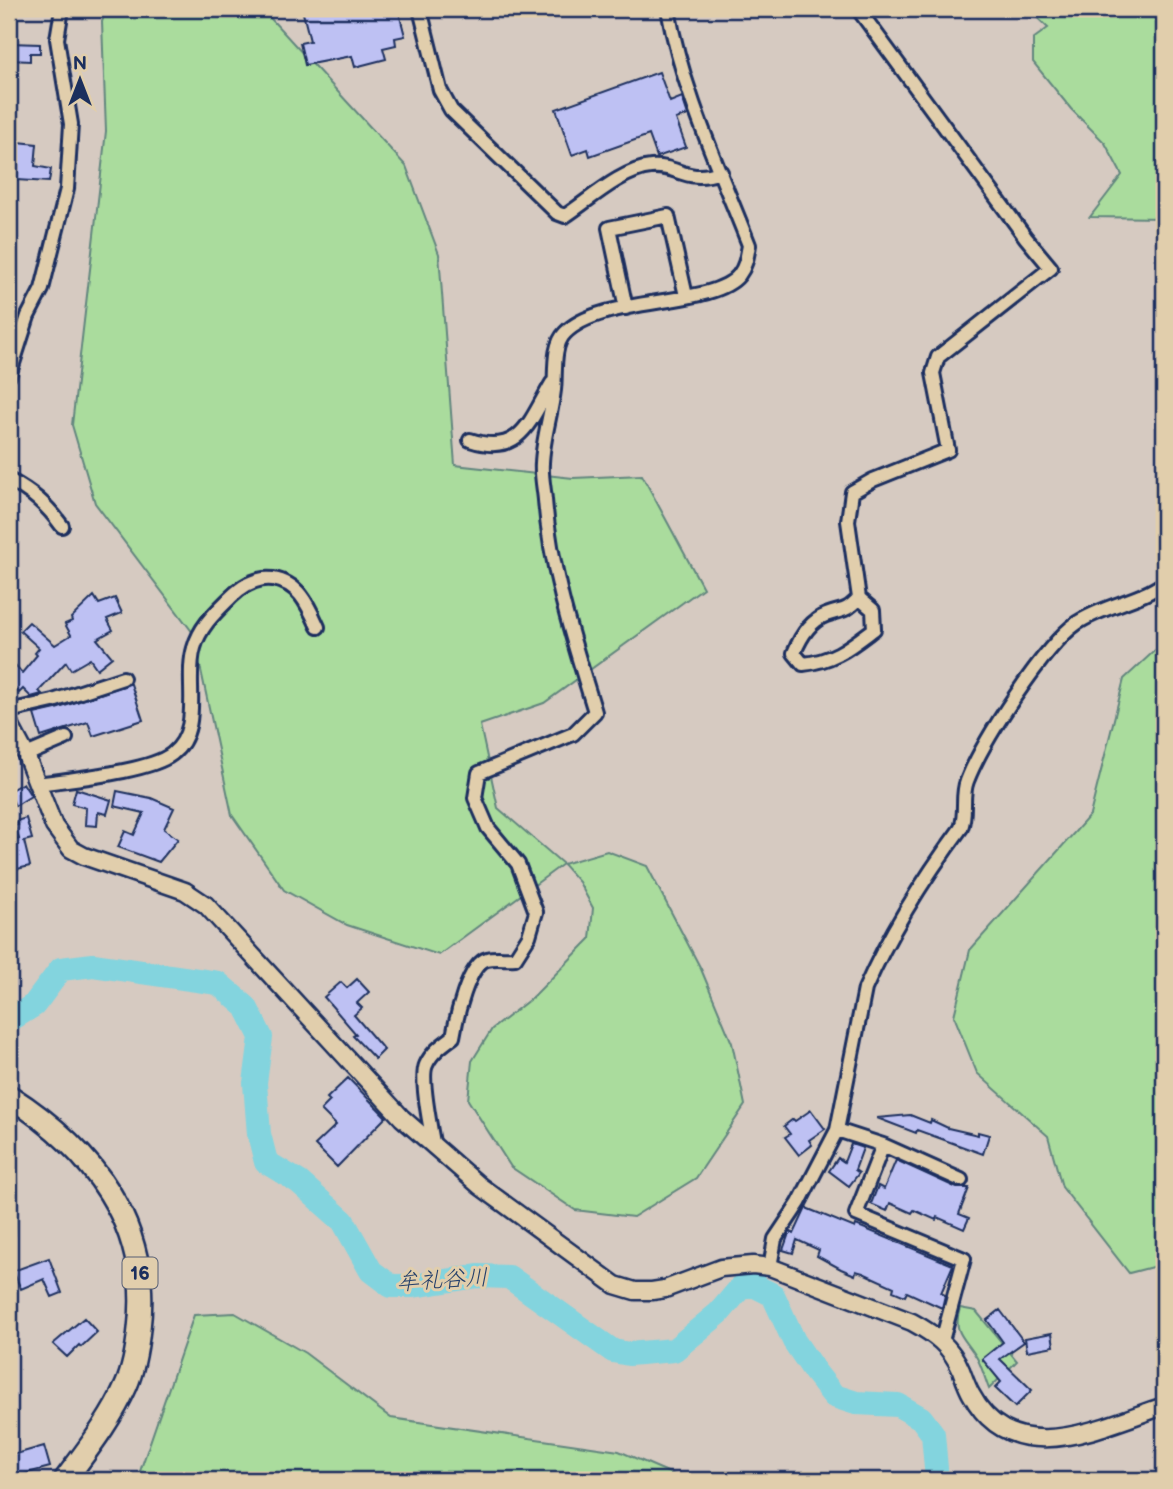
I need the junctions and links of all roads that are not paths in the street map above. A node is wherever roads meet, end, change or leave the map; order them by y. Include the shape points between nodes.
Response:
1 (62, 9) edge
2 (419, 9) edge
3 (668, 9) edge
4 (858, 9) edge
5 (721, 172) junction
6 (686, 296) junction
7 (626, 308) junction
8 (9, 371) edge
9 (556, 377) junction
10 (470, 440) dead end
11 (9, 480) edge
12 (62, 526) dead end
13 (1164, 583) edge
14 (859, 598) junction
15 (318, 627) dead end
16 (123, 678) dead end
17 (9, 711) edge
18 (9, 723) edge
19 (66, 738) dead end
20 (26, 755) junction
21 (38, 784) junction
22 (9, 1096) edge
23 (837, 1130) junction
24 (883, 1145) junction
25 (434, 1148) junction
26 (961, 1180) dead end
27 (770, 1267) junction
28 (942, 1341) junction
29 (1164, 1406) edge
30 (65, 1480) edge

1 - 8 street via 57,39 71,124 67,189 41,289
2 - 5 street via 440,90 451,110 557,213 565,216 617,180 648,167 691,177
3 - 5 street via 674,44
4 - 14 street via 1051,268 938,357 933,373 948,450 852,492 848,521
5 - 6 street via 749,245 746,263 737,277 713,290
6 - 7 street
6 - 7 street via 668,216 609,228
7 - 9 street via 578,323 562,335 556,348
9 - 10 street via 523,432 510,442 499,446
9 - 25 street via 542,466 548,534 595,712 573,734 479,773 475,798 488,828 518,864 537,912 515,958 486,959 475,967 453,1037 424,1067
11 - 12 street via 31,491
13 - 23 street via 1076,624 1053,645 978,758 965,785 961,828 926,875 865,989
14 - 14 street via 873,610 874,629 824,662 803,664 794,653 800,637 823,616 847,610
15 - 21 street via 292,585 259,578 240,588 200,631 193,650 188,729 173,753 149,765
16 - 17 street
18 - 20 street
19 - 20 street
20 - 21 street
21 - 25 street via 54,826 71,849 185,891 206,905
22 - 30 main road, 16 via 60,1134 99,1175 125,1223 139,1268 141,1315 127,1384
23 - 24 street
23 - 27 street via 775,1239
24 - 26 street
24 - 28 street via 856,1213 964,1259
25 - 27 street via 615,1285 652,1292 721,1268
27 - 28 street via 912,1322
28 - 29 street via 981,1410 1013,1434 1057,1439

